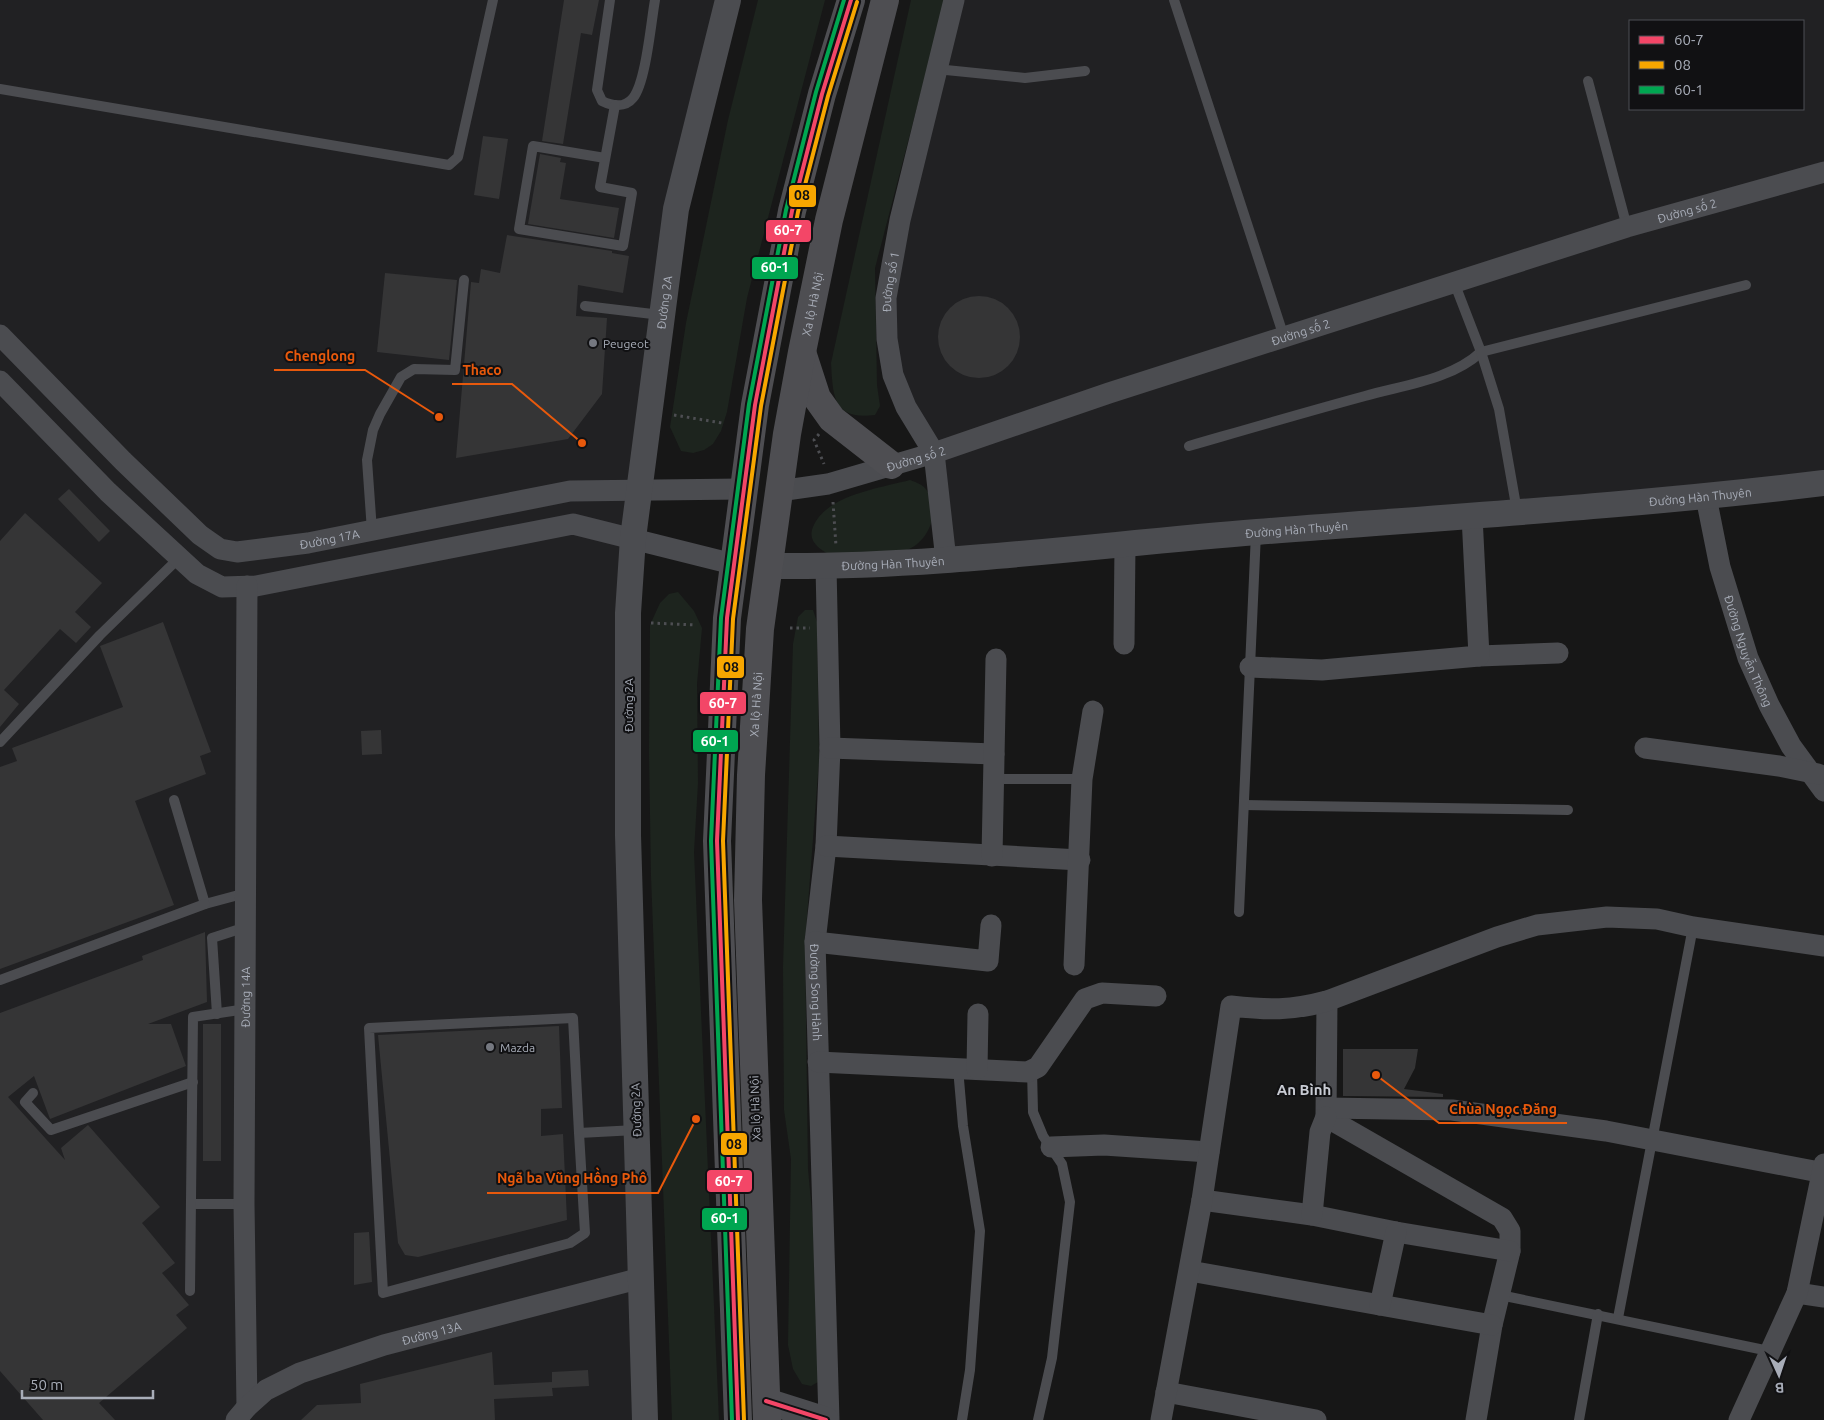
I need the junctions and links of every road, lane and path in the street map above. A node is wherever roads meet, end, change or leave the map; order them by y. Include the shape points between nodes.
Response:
1 (493, 0) edge
2 (610, 0) edge
3 (655, 0) edge
4 (728, 0) edge
5 (851, 0) edge
6 (885, 0) edge
7 (954, 0) edge
8 (1174, 0) edge
9 (936, 69) junction
10 (1085, 71) dead end
11 (1588, 81) dead end
12 (0, 88) edge
13 (614, 105) junction
14 (605, 158) junction
15 (1824, 172) edge
16 (1627, 227) junction
17 (464, 280) dead end
18 (1454, 282) junction
19 (1746, 285) dead end
20 (585, 306) dead end
21 (662, 316) junction
22 (0, 335) edge
23 (1284, 337) junction
24 (802, 352) junction
25 (1481, 352) junction
26 (0, 381) edge
27 (674, 415) dead end
28 (722, 423) dead end
29 (814, 440) dead end
30 (1189, 446) dead end
31 (934, 453) junction
32 (824, 464) dead end
33 (891, 465) junction
34 (1824, 483) edge
35 (742, 489) junction
36 (638, 490) junction
37 (779, 491) junction
38 (1706, 497) junction
39 (832, 499) dead end
40 (1517, 513) junction
41 (1472, 516) junction
42 (372, 531) junction
43 (1256, 532) junction
44 (633, 538) junction
45 (1125, 544) junction
46 (179, 558) junction
47 (831, 559) junction
48 (946, 560) junction
49 (733, 564) junction
50 (769, 566) junction
51 (247, 586) junction
52 (651, 623) dead end
53 (696, 624) dead end
54 (790, 628) dead end
55 (818, 628) dead end
56 (1124, 644) dead end
57 (1558, 653) dead end
58 (1479, 656) junction
59 (996, 659) dead end
60 (1250, 668) junction
61 (1093, 710) dead end
62 (0, 742) edge
63 (830, 748) junction
64 (1645, 748) dead end
65 (994, 754) junction
66 (994, 779) junction
67 (1082, 779) junction
68 (1820, 780) edge
69 (174, 800) dead end
70 (1244, 805) junction
71 (1568, 810) dead end
72 (826, 846) junction
73 (992, 856) junction
74 (1080, 860) junction
75 (247, 892) junction
76 (205, 904) junction
77 (1239, 912) dead end
78 (991, 925) dead end
79 (247, 926) junction
80 (1693, 927) junction
81 (815, 942) junction
82 (1824, 946) edge
83 (1074, 964) dead end
84 (0, 980) edge
85 (1156, 996) dead end
86 (1327, 1001) junction
87 (246, 1008) junction
88 (216, 1014) junction
89 (978, 1014) dead end
90 (818, 1062) junction
91 (968, 1068) junction
92 (1032, 1070) junction
93 (193, 1082) junction
94 (33, 1093) dead end
95 (1326, 1112) junction
96 (636, 1130) junction
97 (579, 1133) junction
98 (1652, 1141) junction
99 (1051, 1147) junction
100 (1209, 1152) junction
101 (1824, 1170) edge
102 (1202, 1200) junction
103 (191, 1204) junction
104 (244, 1204) junction
105 (1312, 1215) junction
106 (1396, 1232) junction
107 (1510, 1251) junction
108 (1190, 1271) junction
109 (641, 1278) junction
110 (190, 1290) dead end
111 (1797, 1293) junction
112 (1500, 1295) junction
113 (1824, 1297) edge
114 (1380, 1305) junction
115 (1598, 1314) junction
116 (1618, 1318) junction
117 (1492, 1325) junction
118 (1769, 1350) junction
119 (1166, 1392) junction
120 (767, 1410) edge
121 (242, 1413) edge
122 (645, 1420) edge
123 (738, 1420) edge
124 (826, 1420) edge
125 (829, 1420) edge
126 (962, 1420) edge
127 (1038, 1420) edge
128 (1160, 1420) edge
129 (1316, 1420) edge
130 (1476, 1420) edge
131 (1579, 1420) edge
132 (1739, 1420) edge

1 - 12 lane via 458,157 449,165
2 - 13 lane via 597,90 602,101
3 - 13 lane via 640,84 633,99
4 - 21 street, Đường 2A via 678,198
5 - 35 highway via 822,94 792,211
6 - 24 highway, Xa lộ Hà Nội via 829,220
7 - 9 street, Đường số 1
8 - 23 lane
9 - 10 lane via 1024,78
9 - 31 street, Đường số 1 via 900,220 886,298 887,339 893,375 910,414
11 - 16 lane
13 - 14 lane
14 - 14 lane via 600,187 632,193 623,246 519,229 533,146
15 - 16 street, Đường số 2
16 - 18 street, Đường số 2
17 - 42 lane via 455,370 414,369 400,377 373,430 367,460
18 - 23 street, Đường số 2
18 - 25 lane
19 - 25 lane
20 - 21 lane
21 - 36 street, Đường 2A
22 - 42 street, Đường 17A via 122,461 200,535 220,549 237,552 259,550
23 - 31 street, Đường số 2
24 - 33 highway via 817,398 832,419
24 - 37 highway, Xa lộ Hà Nội
25 - 30 lane via 1471,361 1438,375
25 - 40 lane via 1500,409
26 - 46 street via 108,492
27 - 28 path
29 - 32 path
31 - 33 street, Đường số 2
31 - 48 street, Đường số 1
33 - 37 street, Đường số 2 via 828,484
34 - 38 street, Đường Hàn Thuyên
35 - 36 street, Đường 17A
35 - 37 highway
35 - 49 highway
36 - 42 street, Đường 17A via 570,491
36 - 44 street, Đường 2A
37 - 50 highway, Xa lộ Hà Nội
38 - 40 street, Đường Hàn Thuyên
38 - 68 street, Đường Nguyễn Thông via 1720,567 1748,658 1791,746
39 - 47 path
40 - 41 street, Đường Hàn Thuyên
41 - 43 street, Đường Hàn Thuyên
41 - 58 street
43 - 45 street, Đường Hàn Thuyên
43 - 60 lane
44 - 49 street
44 - 51 street via 573,524
44 - 96 street, Đường 2A via 628,613 628,835
45 - 48 street, Đường Hàn Thuyên
45 - 56 street
46 - 51 street via 197,574 222,587
46 - 62 lane via 100,635
47 - 48 street, Đường Hàn Thuyên
47 - 50 street, Đường Hàn Thuyên
47 - 63 street, Đường Song Hành
49 - 50 highway
49 - 123 highway via 724,666 717,841
50 - 120 highway, Xa lộ Hà Nội via 760,629 750,775 748,900
51 - 75 street, Đường 14A
52 - 53 path
54 - 55 path
57 - 58 street
58 - 60 street via 1322,670
59 - 65 street
60 - 70 lane
61 - 67 street
63 - 65 street
63 - 72 street, Đường Song Hành
64 - 68 street via 1779,766
65 - 66 street
66 - 67 lane
66 - 73 street
67 - 74 street
69 - 76 lane
70 - 71 lane
70 - 77 lane
72 - 73 street
72 - 81 street, Đường Song Hành
73 - 74 street
74 - 83 street
75 - 76 lane
75 - 79 street, Đường 14A
76 - 84 lane
78 - 81 street via 988,962
79 - 87 street, Đường 14A
79 - 88 lane via 212,938
80 - 82 street
80 - 86 street via 1657,919 1607,918 1537,925
80 - 98 lane
81 - 90 street, Đường Song Hành
85 - 92 street via 1102,993 1084,999 1038,1067
86 - 95 street
86 - 100 street via 1274,1011 1231,1006
87 - 88 lane
87 - 104 street, Đường 14A
88 - 93 lane via 193,1017
89 - 91 street
90 - 91 street
90 - 125 street, Đường Song Hành
91 - 92 street
91 - 126 lane via 963,1126 980,1231 970,1370
92 - 99 lane via 1033,1112
93 - 94 lane via 51,1130 25,1102
93 - 103 lane
95 - 98 street via 1452,1110 1606,1131
95 - 105 street via 1320,1132
95 - 107 street via 1502,1218 1510,1231
96 - 97 lane
96 - 109 street, Đường 2A
97 - 97 lane via 573,1018 369,1028 383,1293 570,1243 585,1233
98 - 101 street
98 - 116 lane
99 - 100 street via 1129,1145
99 - 127 lane via 1062,1164 1070,1202 1052,1358
100 - 102 street
101 - 111 street
102 - 105 street
102 - 108 street
103 - 104 lane
103 - 110 lane
104 - 121 street, Đường 14A
105 - 106 street
106 - 107 street
106 - 114 street
107 - 112 street
108 - 114 street
108 - 119 street
109 - 121 street, Đường 13A via 384,1345 300,1373 266,1390
109 - 122 street, Đường 2A
111 - 113 street
111 - 118 street
112 - 115 lane
112 - 117 street
114 - 117 street
115 - 116 lane
115 - 131 lane
116 - 118 lane
117 - 130 street
118 - 132 street
119 - 128 street
119 - 129 street
120 - 124 street

